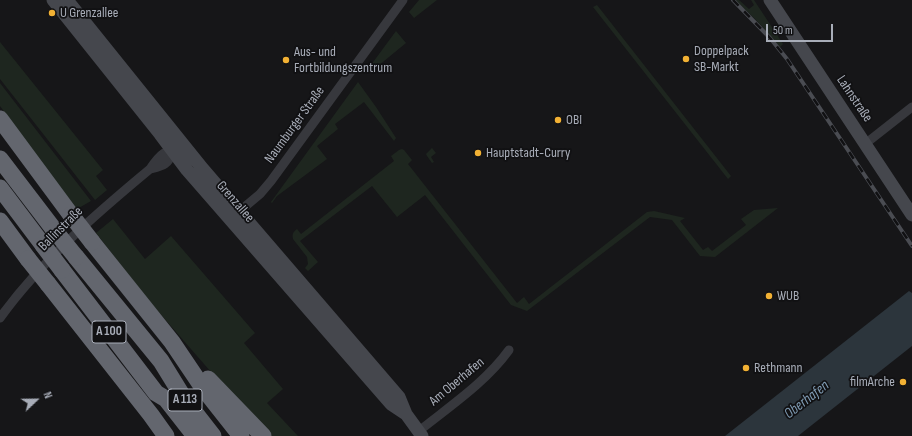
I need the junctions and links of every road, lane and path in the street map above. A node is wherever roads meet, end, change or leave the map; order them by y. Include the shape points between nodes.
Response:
1 (53, 0) edge
2 (67, 0) edge
3 (403, 0) edge
4 (770, 0) edge
5 (912, 107) edge
6 (0, 119) edge
7 (865, 144) junction
8 (177, 148) junction
9 (0, 159) edge
10 (0, 188) edge
11 (912, 215) edge
12 (234, 216) junction
13 (0, 221) edge
14 (0, 318) edge
15 (172, 342) junction
16 (509, 350) dead end
17 (161, 361) junction
18 (156, 393) junction
19 (136, 396) junction
20 (421, 434) edge
21 (152, 436) edge
22 (166, 436) edge
23 (183, 436) edge
24 (194, 436) edge
25 (213, 436) edge
26 (231, 436) edge
27 (241, 436) edge
28 (263, 436) edge

1 - 8 main road, Grenzallee
2 - 8 main road, Grenzallee
3 - 12 street, Naumburger Straße via 284,164 260,194
4 - 7 main road, Lahnstraße
5 - 7 street
6 - 15 highway, bridge via 71,216
7 - 11 main road, Lahnstraße
8 - 12 main road, Grenzallee
8 - 14 street, Ballinstraße via 171,159 162,166 150,169 102,209 20,291
9 - 17 highway, A 100, bridge
10 - 18 highway, A 100, bridge
12 - 20 main road, Grenzallee via 384,379 399,397 406,414
13 - 19 highway, bridge
15 - 27 highway via 203,388
15 - 28 highway
16 - 20 street, Am Oberhafen via 498,365
17 - 25 highway, A 113 via 185,400
17 - 26 highway, A 100
18 - 23 highway, A 100 via 158,403
18 - 24 highway, A 113 via 166,400
19 - 21 highway
19 - 22 highway

